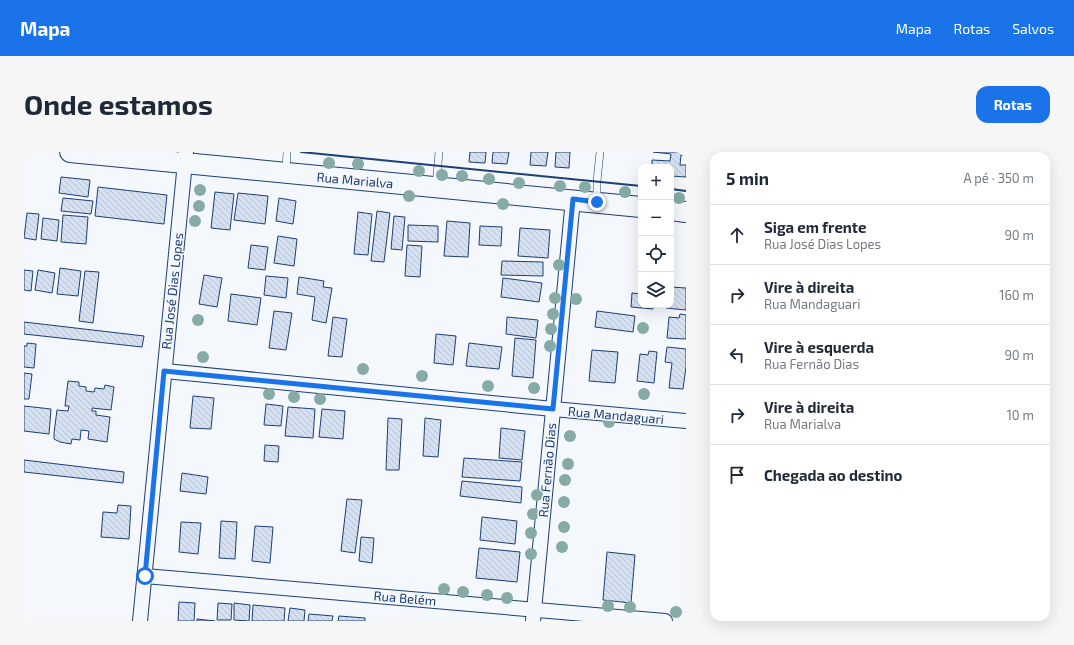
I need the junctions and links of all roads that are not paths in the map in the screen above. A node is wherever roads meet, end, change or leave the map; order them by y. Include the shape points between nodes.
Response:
1 (70, 152) edge
2 (287, 152) edge
3 (439, 152) edge
4 (600, 152) edge
5 (185, 157) edge
6 (286, 173) junction
7 (436, 187) junction
8 (573, 199) junction
9 (597, 202) junction
10 (638, 207) edge
11 (674, 210) edge
12 (686, 212) edge
13 (164, 371) junction
14 (553, 409) junction
15 (686, 421) edge
16 (145, 576) junction
17 (534, 615) edge
18 (140, 621) edge
19 (664, 621) edge

1 - 5 street, Rua Marialva
2 - 6 lane
3 - 7 lane
4 - 9 lane
5 - 6 street, Rua Marialva
5 - 13 street, Rua José Dias Lopes
6 - 7 street, Rua Marialva
7 - 8 street, Rua Marialva
8 - 9 street, Rua Marialva
8 - 14 street, Rua Fernão Dias
9 - 10 street, Rua Marialva
11 - 12 street
13 - 14 street, Rua Mandaguari
13 - 16 street, Rua José Dias Lopes
14 - 15 street, Rua Mandaguari
14 - 17 street, Rua Fernão Dias
16 - 17 street, Rua Belém
16 - 18 street, Rua José Dias Lopes
17 - 19 street, Rua Belém

